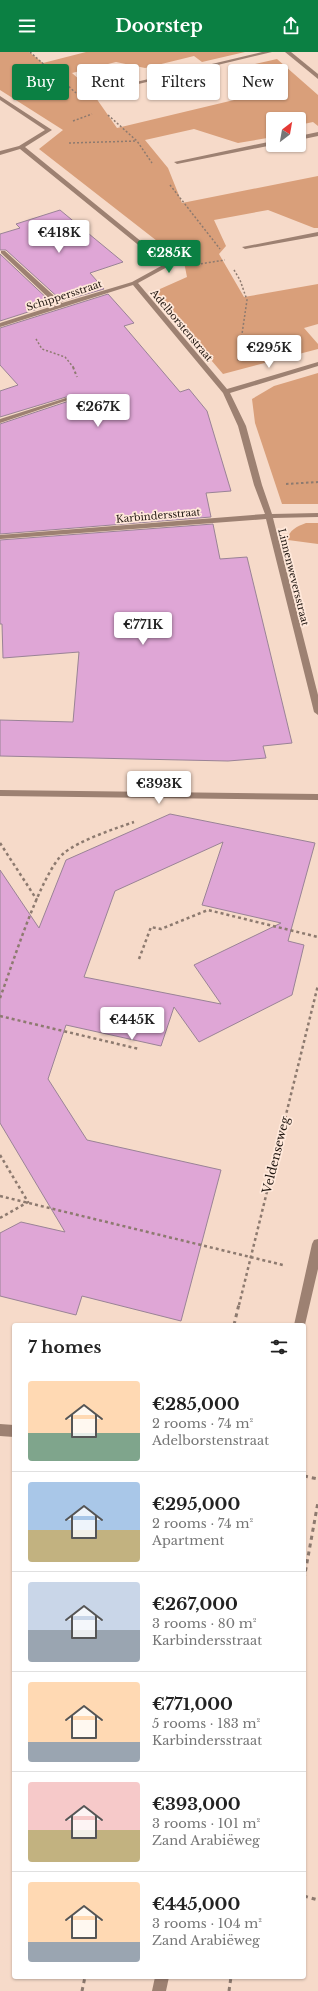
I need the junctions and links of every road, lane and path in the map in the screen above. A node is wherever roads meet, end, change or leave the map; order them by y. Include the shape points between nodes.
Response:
1 (30, 52) edge
2 (269, 52) edge
3 (288, 52) edge
4 (318, 77) edge
5 (139, 83) edge
6 (77, 94) dead end
7 (0, 98) edge
8 (102, 110) dead end
9 (96, 113) dead end
10 (72, 122) dead end
11 (318, 134) edge
12 (306, 137) edge
13 (137, 141) junction
14 (67, 144) dead end
15 (266, 144) edge
16 (21, 146) junction
17 (0, 154) edge
18 (177, 162) dead end
19 (155, 168) dead end
20 (169, 184) dead end
21 (318, 234) edge
22 (245, 246) dead end
23 (221, 250) dead end
24 (3, 252) dead end
25 (224, 254) dead end
26 (231, 264) dead end
27 (199, 265) dead end
28 (134, 283) junction
29 (62, 306) junction
30 (24, 318) junction
31 (0, 325) edge
32 (318, 364) edge
33 (226, 392) junction
34 (68, 399) joint
35 (0, 421) edge
36 (318, 515) edge
37 (269, 516) junction
38 (0, 537) edge
39 (318, 712) edge
40 (0, 793) edge
41 (318, 797) edge
42 (141, 820) dead end
43 (0, 843) edge
44 (38, 900) junction
45 (318, 937) edge
46 (139, 959) dead end
47 (318, 985) edge
48 (0, 998) edge
49 (0, 1016) edge
50 (139, 1049) dead end
51 (0, 1155) edge
52 (0, 1196) edge
53 (28, 1202) junction
54 (0, 1218) edge
55 (318, 1244) edge
56 (251, 1256) junction
57 (312, 1272) junction
58 (234, 1323) edge
59 (300, 1323) edge
60 (0, 1430) edge
61 (12, 1431) edge
62 (306, 1476) edge
63 (318, 1479) edge
64 (318, 1502) edge
65 (306, 1568) edge
66 (306, 1897) edge
67 (318, 1900) edge
68 (85, 1979) edge
69 (162, 1979) edge
70 (231, 1979) edge
71 (82, 1991) edge
72 (159, 1991) edge
73 (228, 1991) edge

1 - 6 path
2 - 5 street
3 - 4 street
7 - 16 street via 49,130
8 - 13 path
9 - 10 path
11 - 12 street
13 - 14 path
13 - 19 path
15 - 18 street
16 - 17 street
16 - 28 street, Adelborstenstraat via 167,265
20 - 23 path
21 - 22 street
24 - 29 street
25 - 27 path via 228,259
26 - 33 path via 247,300 237,367
28 - 29 street, Schippersstraat
28 - 33 street, Adelborstenstraat
29 - 30 street, Schippersstraat
30 - 31 street, Schippersstraat
30 - 34 path via 42,349 65,355 75,367 78,382 88,391 85,398 74,401
32 - 33 street
33 - 37 street, Adelborstenstraat via 242,426
34 - 35 street
36 - 37 street, Karbindersstraat
37 - 38 street, Karbindersstraat
37 - 39 street, Linnenweversstraat
40 - 41 street
42 - 44 path via 96,836 64,853 53,867
43 - 44 path
44 - 48 path
45 - 46 path via 208,910 161,929 151,927
47 - 56 path, Veldenseweg
49 - 50 path
51 - 53 path
52 - 53 path
53 - 54 path
53 - 56 path
55 - 57 street
56 - 57 path
56 - 58 path, Veldenseweg
57 - 59 street
60 - 61 street
62 - 63 path
64 - 65 path
66 - 67 path
68 - 71 path
69 - 72 street
70 - 73 path

